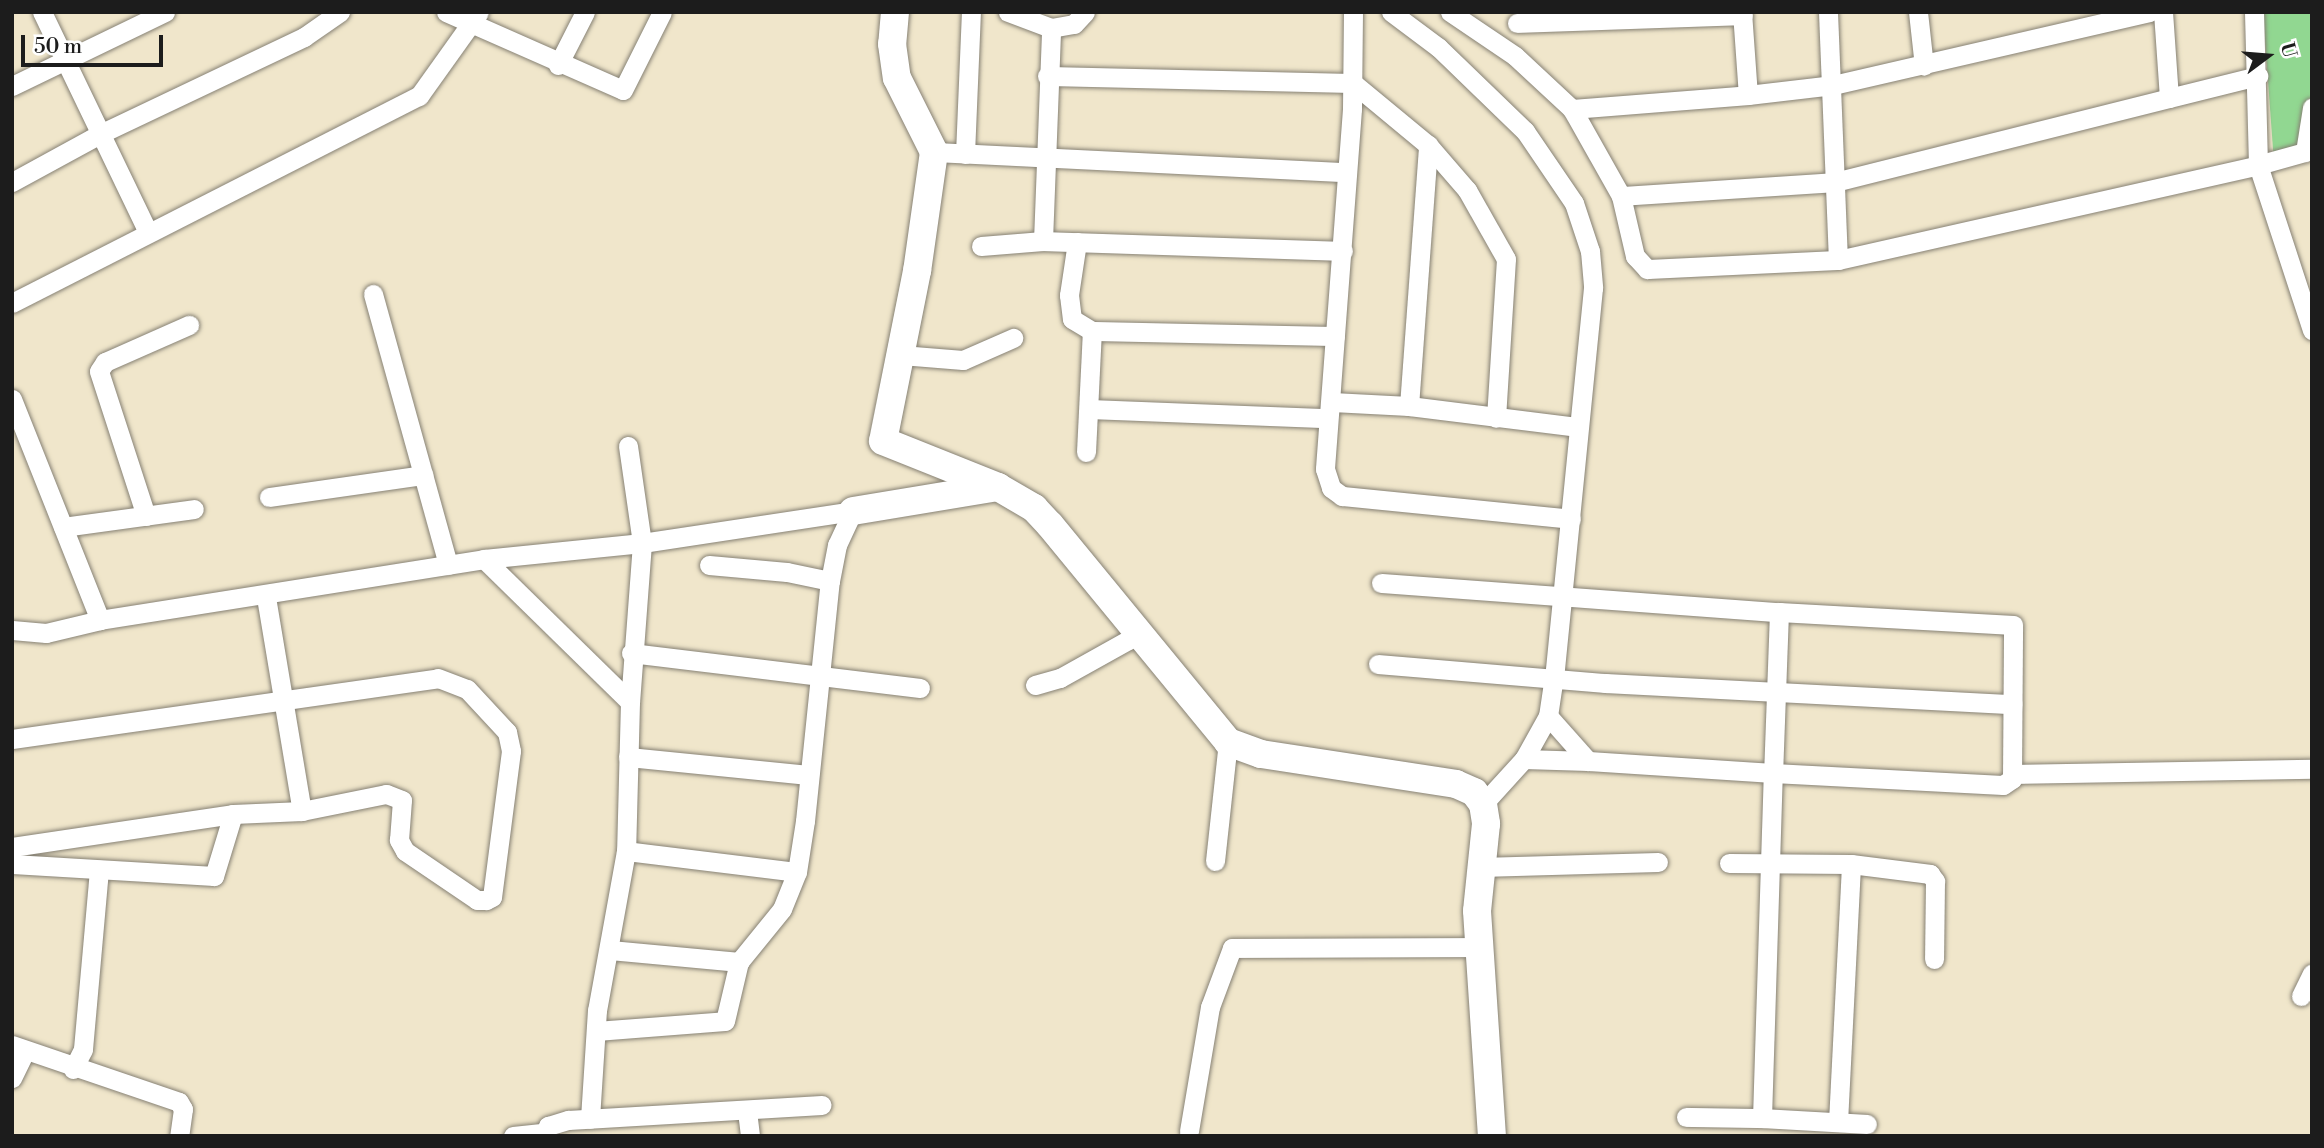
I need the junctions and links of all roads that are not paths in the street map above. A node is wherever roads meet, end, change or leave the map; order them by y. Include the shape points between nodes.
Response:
1 (42, 12) edge
2 (164, 12) edge
3 (340, 12) edge
4 (446, 12) edge
5 (585, 12) edge
6 (662, 12) edge
7 (895, 12) edge
8 (971, 12) edge
9 (1008, 12) edge
10 (1084, 12) edge
11 (1353, 12) edge
12 (1391, 12) edge
13 (1450, 12) edge
14 (1828, 12) edge
15 (1918, 12) edge
16 (2150, 12) edge
17 (2163, 12) edge
18 (2254, 12) edge
19 (1742, 14) edge
20 (476, 18) edge
21 (1517, 18) edge
22 (1051, 28) junction
23 (1515, 56) junction
24 (66, 61) junction
25 (558, 65) junction
26 (1924, 66) junction
27 (1047, 76) junction
28 (2258, 76) junction
29 (1353, 83) junction
30 (1833, 85) junction
31 (12, 86) edge
32 (1748, 95) junction
33 (2169, 97) junction
34 (2312, 108) edge
35 (1572, 109) junction
36 (102, 133) junction
37 (1428, 145) junction
38 (2309, 151) edge
39 (934, 152) junction
40 (965, 154) junction
41 (1047, 158) junction
42 (2258, 165) junction
43 (1346, 172) junction
44 (12, 182) edge
45 (1835, 182) junction
46 (1620, 196) junction
47 (148, 232) junction
48 (1043, 241) junction
49 (1077, 242) junction
50 (981, 246) dead end
51 (1343, 251) junction
52 (1838, 260) junction
53 (373, 294) dead end
54 (12, 303) edge
55 (189, 325) dead end
56 (2312, 330) edge
57 (1092, 331) junction
58 (1335, 336) junction
59 (1013, 338) dead end
60 (901, 355) junction
61 (12, 400) edge
62 (1409, 405) junction
63 (1089, 409) junction
64 (1330, 410) junction
65 (1496, 418) junction
66 (1577, 427) junction
67 (628, 446) dead end
68 (1086, 452) dead end
69 (423, 475) junction
70 (998, 487) junction
71 (269, 497) dead end
72 (194, 509) dead end
73 (853, 511) junction
74 (146, 516) junction
75 (1571, 519) junction
76 (63, 527) junction
77 (642, 543) junction
78 (484, 559) junction
79 (448, 565) junction
80 (709, 565) dead end
81 (830, 581) junction
82 (1381, 583) dead end
83 (266, 597) junction
84 (1560, 598) junction
85 (1779, 612) junction
86 (100, 620) junction
87 (12, 630) edge
88 (1139, 634) junction
89 (631, 653) junction
90 (1378, 664) dead end
91 (823, 675) junction
92 (1554, 676) junction
93 (1035, 685) dead end
94 (920, 688) dead end
95 (1773, 693) junction
96 (286, 700) junction
97 (630, 702) junction
98 (2012, 705) junction
99 (1548, 716) junction
100 (12, 739) edge
101 (1228, 742) junction
102 (628, 757) junction
103 (1524, 759) junction
104 (1588, 761) junction
105 (2312, 769) edge
106 (1773, 774) junction
107 (2012, 774) junction
108 (809, 775) junction
109 (1483, 804) junction
110 (302, 811) junction
111 (233, 814) junction
112 (12, 847) edge
113 (626, 851) junction
114 (1214, 861) dead end
115 (1658, 862) dead end
116 (1729, 863) dead end
117 (1772, 863) junction
118 (12, 864) edge
119 (1851, 864) junction
120 (1480, 867) junction
121 (99, 870) junction
122 (797, 872) junction
123 (1480, 947) junction
124 (610, 950) junction
125 (1934, 959) dead end
126 (739, 962) junction
127 (2312, 973) edge
128 (2301, 996) dead end
129 (596, 1031) junction
130 (18, 1049) edge
131 (73, 1069) junction
132 (12, 1078) edge
133 (822, 1105) dead end
134 (747, 1111) junction
135 (1686, 1117) dead end
136 (1762, 1118) junction
137 (590, 1119) junction
138 (1838, 1122) junction
139 (1867, 1124) dead end
140 (1189, 1131) dead end
141 (544, 1134) edge
142 (179, 1136) edge
143 (513, 1136) edge
144 (750, 1136) edge
145 (1492, 1136) edge

1 - 24 street
2 - 24 street
3 - 36 street via 304,37
4 - 20 street
5 - 25 street
6 - 25 street via 623,90
7 - 39 street via 892,44 897,78
8 - 40 street
9 - 22 street
10 - 22 street via 1074,24
11 - 29 street
12 - 66 street via 1438,47 1525,131 1581,218 1593,288
13 - 23 street
14 - 30 street
15 - 26 street
16 - 26 street
17 - 33 street
18 - 28 street
19 - 21 street
19 - 32 street
20 - 25 street
20 - 47 street via 419,96
21 - 23 street
22 - 27 street
23 - 35 street
24 - 31 street
24 - 36 street
26 - 30 street
27 - 29 street
27 - 41 street
28 - 33 street
28 - 42 street
29 - 37 street
29 - 43 street
30 - 32 street
30 - 45 street
32 - 35 street
33 - 45 street
34 - 38 street
35 - 46 street
36 - 44 street
36 - 47 street
37 - 62 street
37 - 65 street via 1467,190 1506,259
38 - 42 street
39 - 40 street
39 - 60 street
40 - 41 street
41 - 43 street
41 - 48 street
42 - 52 street
42 - 56 street
43 - 51 street
45 - 46 street
45 - 52 street
46 - 52 street via 1635,256 1647,269
47 - 54 street
48 - 49 street
48 - 50 street
49 - 51 street
49 - 57 street via 1069,295 1072,319
51 - 58 street
53 - 69 street
55 - 74 street via 105,362 99,371
57 - 58 street
57 - 63 street
58 - 64 street
59 - 60 street via 963,360
60 - 70 street via 883,441
61 - 76 street
62 - 64 street
62 - 65 street
63 - 64 street
63 - 68 street
64 - 75 street via 1325,469 1331,488 1342,496
65 - 66 street
66 - 75 street
67 - 77 street
69 - 71 street
69 - 79 street
70 - 73 street
70 - 88 street via 1042,516
72 - 74 street
73 - 77 street
73 - 81 street via 837,545
74 - 76 street
75 - 84 street
76 - 86 street
77 - 78 street
77 - 89 street
78 - 79 street
78 - 97 street
79 - 83 street
80 - 81 street
81 - 91 street
82 - 84 street
83 - 86 street
83 - 96 street
84 - 85 street
84 - 92 street
85 - 95 street
85 - 98 street via 2008,622 2016,631
86 - 87 street via 46,633
88 - 93 street via 1060,678
88 - 101 street
89 - 91 street
89 - 97 street
90 - 92 street
91 - 94 street
91 - 108 street
92 - 95 street
92 - 99 street
95 - 98 street
95 - 106 street
96 - 100 street
96 - 110 street
96 - 110 street via 448,679 467,690 510,740 492,897 486,900 477,900 405,851 399,841 402,804 397,795 379,794
97 - 102 street
98 - 107 street
99 - 103 street
99 - 104 street
101 - 109 street via 1292,760 1456,784 1474,792
101 - 114 street
102 - 108 street
102 - 113 street
103 - 104 street
103 - 109 street
104 - 106 street
105 - 107 street
106 - 107 street via 2003,785 2009,784
106 - 117 street
108 - 122 street
109 - 120 street via 1486,824
110 - 111 street
111 - 112 street
111 - 121 street via 214,876
113 - 122 street
113 - 124 street
115 - 120 street
116 - 117 street
117 - 119 street
117 - 136 street
118 - 121 street
119 - 125 street via 1918,871 1933,877
119 - 138 street
120 - 123 street
121 - 131 street via 84,1047
122 - 126 street via 782,909
123 - 140 street via 1232,948 1210,1007
123 - 145 street
124 - 126 street
124 - 129 street
126 - 129 street via 731,1004 720,1023
127 - 128 street
129 - 137 street
130 - 131 street
130 - 132 street
131 - 142 street via 179,1102 183,1109
133 - 134 street
134 - 137 street
134 - 144 street
135 - 136 street
136 - 138 street
137 - 141 street via 555,1122
138 - 139 street
141 - 143 street

